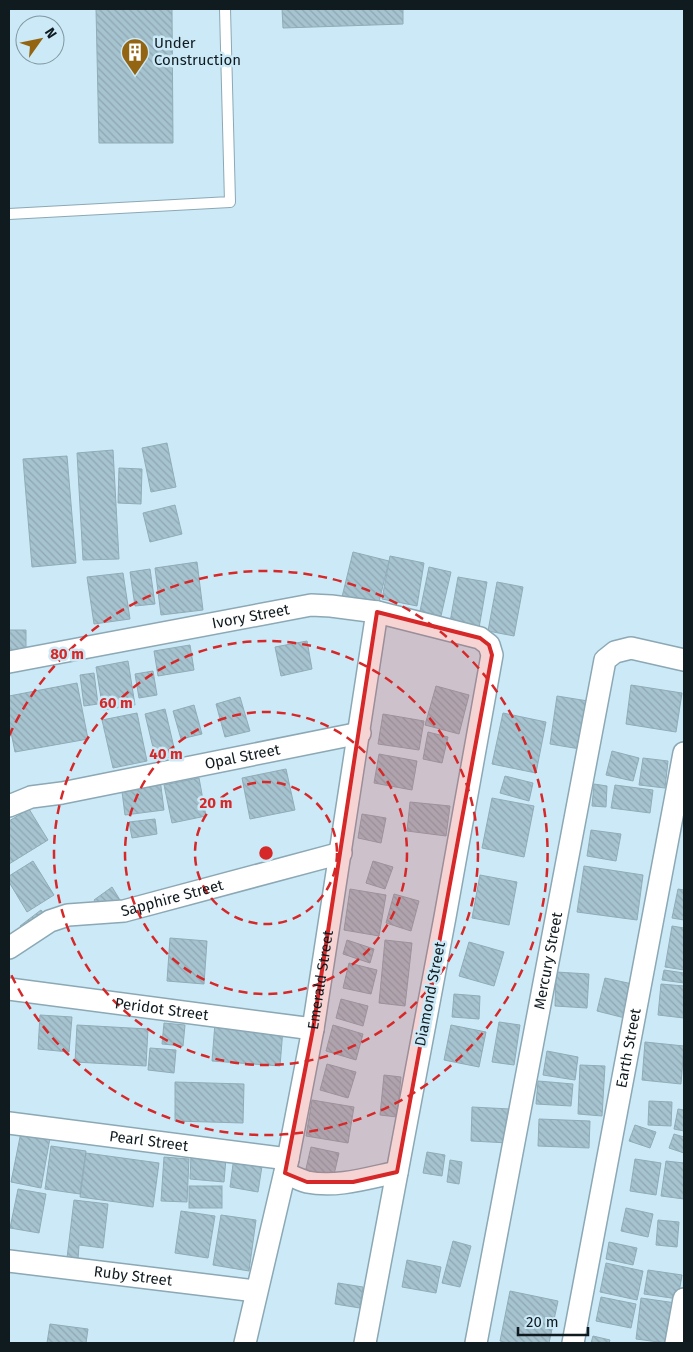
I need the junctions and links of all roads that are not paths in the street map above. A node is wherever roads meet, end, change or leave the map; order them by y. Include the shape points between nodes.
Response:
1 (225, 9) edge
2 (9, 214) edge
3 (377, 612) junction
4 (488, 646) joint
5 (684, 660) edge
6 (9, 662) edge
7 (360, 733) junction
8 (684, 753) edge
9 (9, 806) edge
10 (341, 853) junction
11 (9, 948) edge
12 (9, 989) edge
13 (313, 1030) junction
14 (9, 1123) edge
15 (287, 1166) junction
16 (397, 1172) junction
17 (9, 1261) edge
18 (256, 1292) junction
19 (684, 1300) edge
20 (245, 1343) edge
21 (365, 1343) edge
22 (476, 1343) edge
23 (573, 1343) edge
24 (676, 1343) edge

1 - 2 lane via 230,202
3 - 4 street, Ivory Street via 480,638
3 - 6 street, Ivory Street via 311,604
3 - 7 street, Emerald Street
4 - 16 street, Diamond Street via 492,655
5 - 22 street, Mercury Street via 632,648 615,652 605,660
7 - 9 street, Opal Street via 31,798
7 - 10 street, Emerald Street
8 - 23 street, Earth Street
10 - 11 street, Sapphire Street via 124,911 68,915 50,921
10 - 13 street, Emerald Street
12 - 13 street, Peridot Street
13 - 15 street, Emerald Street
14 - 15 street, Pearl Street
15 - 16 street, Pearl Street via 307,1182 352,1182
15 - 18 street, Emerald Street
16 - 21 street, Diamond Street
17 - 18 street, Ruby Street
18 - 20 street, Emerald Street
19 - 24 street

